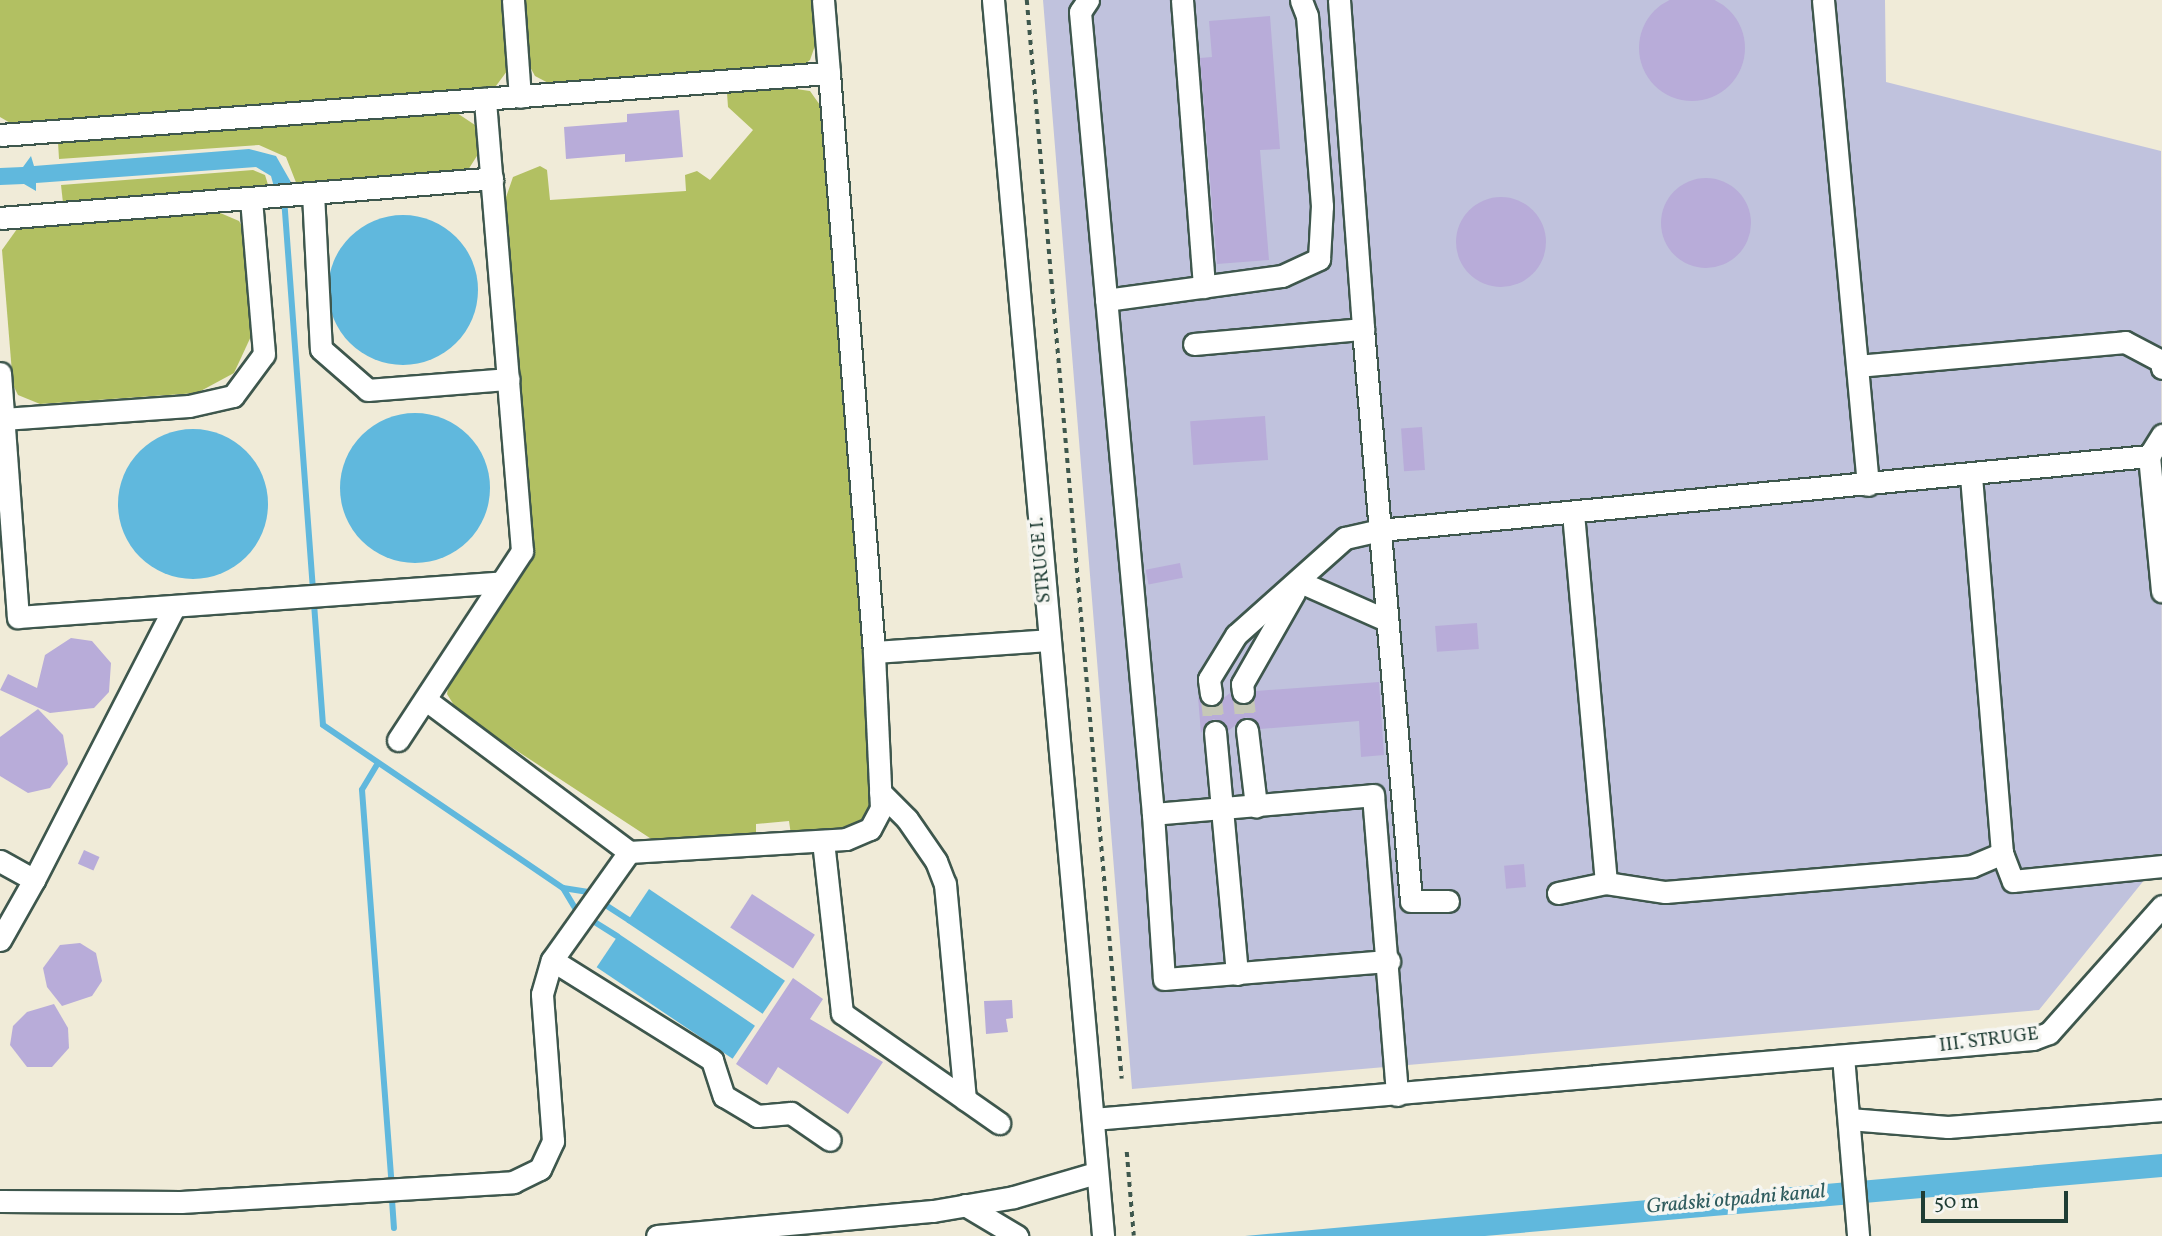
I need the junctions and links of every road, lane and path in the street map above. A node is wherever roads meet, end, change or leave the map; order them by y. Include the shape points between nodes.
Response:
1 (513, 0) edge
2 (823, 0) edge
3 (993, 0) edge
4 (1027, 0) edge
5 (1088, 0) edge
6 (1182, 0) edge
7 (1301, 0) edge
8 (1339, 0) edge
9 (1823, 0) edge
10 (829, 73) junction
11 (520, 97) junction
12 (485, 99) junction
13 (0, 135) edge
14 (492, 178) junction
15 (294, 195) junction
16 (251, 200) junction
17 (0, 218) edge
18 (1204, 287) junction
19 (1106, 300) junction
20 (1363, 329) junction
21 (1194, 344) dead end
22 (1857, 366) junction
23 (2162, 368) edge
24 (0, 373) edge
25 (509, 379) junction
26 (3, 419) junction
27 (2162, 435) edge
28 (2149, 456) junction
29 (1971, 476) junction
30 (1868, 485) junction
31 (1573, 513) junction
32 (1380, 530) junction
33 (501, 582) junction
34 (1300, 582) junction
35 (2162, 591) edge
36 (175, 606) junction
37 (9, 618) edge
38 (1384, 619) junction
39 (1049, 640) junction
40 (874, 652) junction
41 (1243, 692) tunnel mouth
42 (1211, 694) tunnel mouth
43 (426, 700) junction
44 (1247, 730) tunnel mouth
45 (1215, 732) tunnel mouth
46 (398, 740) dead end
47 (880, 792) junction
48 (1256, 806) junction
49 (1224, 808) junction
50 (1153, 814) junction
51 (823, 841) junction
52 (629, 852) junction
53 (2002, 853) junction
54 (0, 861) edge
55 (2162, 866) edge
56 (34, 880) junction
57 (1606, 883) junction
58 (1559, 893) dead end
59 (1448, 901) dead end
60 (2162, 906) edge
61 (0, 940) edge
62 (552, 960) junction
63 (1389, 961) junction
64 (1237, 974) junction
65 (1843, 1056) junction
66 (1122, 1079) dead end
67 (1397, 1095) junction
68 (965, 1099) junction
69 (2162, 1110) edge
70 (1093, 1119) junction
71 (1849, 1119) junction
72 (999, 1123) dead end
73 (830, 1140) dead end
74 (1127, 1152) dead end
75 (1096, 1173) junction
76 (0, 1201) edge
77 (965, 1205) junction
78 (1858, 1228) edge
79 (657, 1236) edge
80 (1017, 1236) edge
81 (1103, 1236) edge
82 (1135, 1236) edge

1 - 11 street
2 - 10 street
3 - 39 street, STRUGE I.
4 - 66 path
5 - 19 street via 1080,12
6 - 18 street
7 - 18 street via 1307,16 1322,206 1319,259 1282,276
8 - 20 street
9 - 22 street
10 - 11 street
10 - 40 street
11 - 12 street
12 - 13 street
12 - 14 street
14 - 15 street
14 - 25 street
15 - 16 street
15 - 25 street via 321,349 368,390
16 - 17 street
16 - 26 street via 264,354 233,396 189,406
18 - 19 street
19 - 50 street
20 - 21 street
20 - 32 street
22 - 23 street via 2124,342 2161,361
22 - 30 street
24 - 26 street
25 - 33 street via 522,551
26 - 37 street
27 - 28 street
28 - 29 street
28 - 35 street
29 - 30 street
29 - 53 street
30 - 31 street
31 - 32 street
31 - 57 street
32 - 34 street via 1345,538
32 - 38 street
33 - 36 street
33 - 43 street
34 - 38 street
34 - 41 street via 1242,684
34 - 42 street via 1236,635 1209,678
36 - 37 street
36 - 56 street
38 - 59 street via 1411,901
39 - 40 street
39 - 70 street, STRUGE I.
40 - 47 street
43 - 46 street
43 - 52 street
44 - 48 street
45 - 49 street
47 - 51 street via 881,808 870,829 846,839
47 - 68 street via 936,861 946,884
48 - 49 street
48 - 63 street via 1373,795
49 - 50 street
49 - 64 street
50 - 64 street via 1164,979
51 - 52 street
51 - 68 street via 842,1013
52 - 62 street
53 - 55 street via 2013,881
53 - 57 street via 1972,866 1665,892
54 - 56 street
56 - 61 street
57 - 58 street
60 - 65 street, III. STRUGE via 2049,1033 2033,1039
62 - 73 street via 712,1060 724,1096 757,1116 791,1113
62 - 76 street via 542,994 553,1141 540,1169 513,1182 181,1202
63 - 64 street
63 - 67 street
65 - 67 street, III. STRUGE
65 - 71 street
67 - 70 street, III. STRUGE
68 - 72 street
69 - 71 street via 1948,1127
70 - 75 street, STRUGE I.
71 - 78 street
74 - 82 path
75 - 77 street via 1014,1197
75 - 81 street, STRUGE I.
77 - 79 street
77 - 80 street

